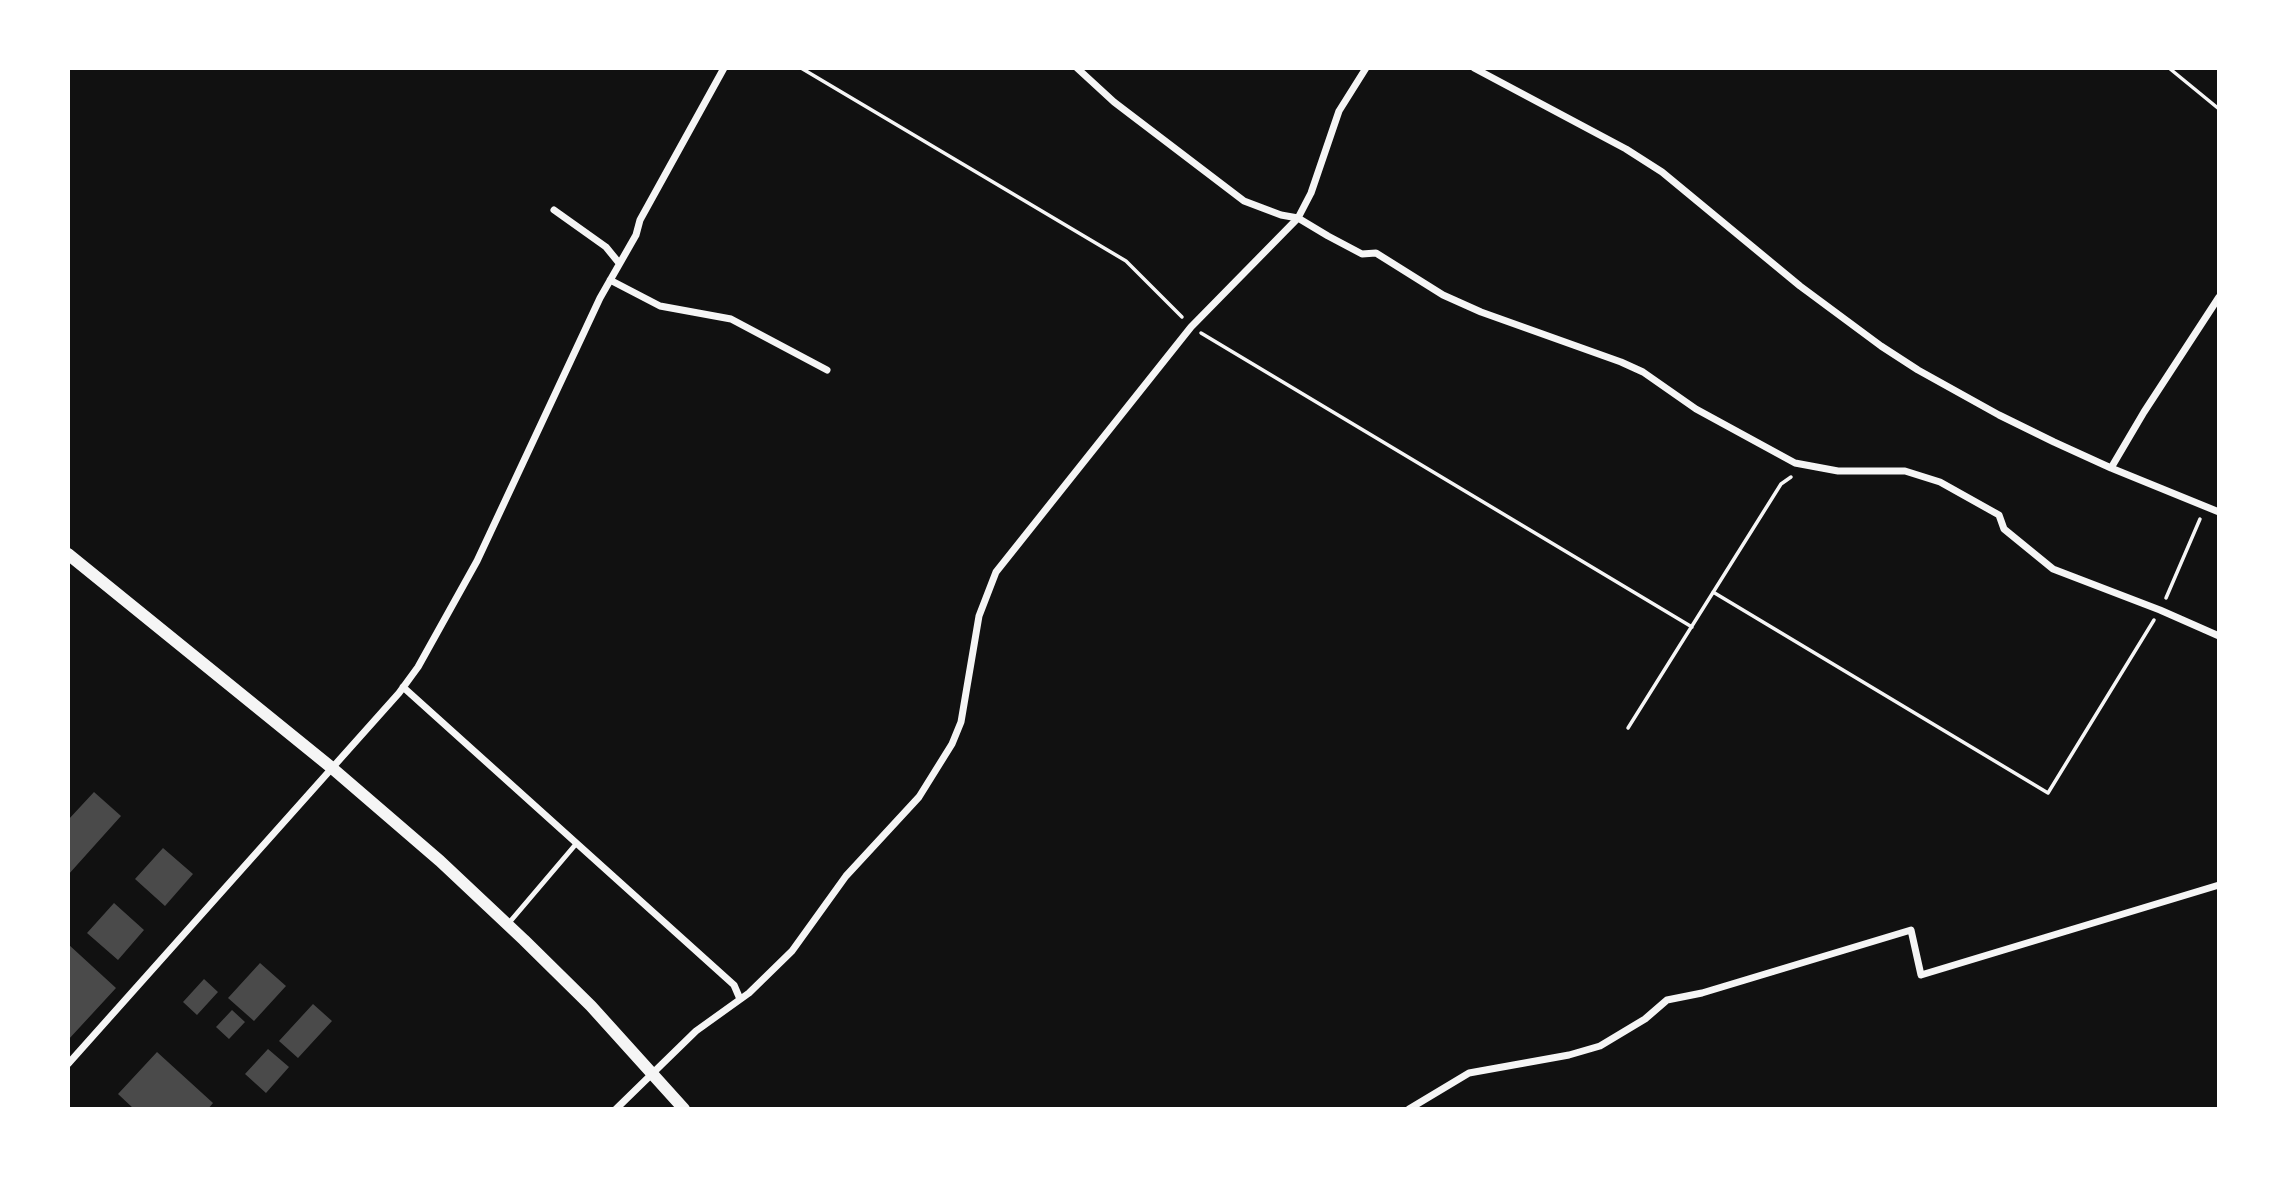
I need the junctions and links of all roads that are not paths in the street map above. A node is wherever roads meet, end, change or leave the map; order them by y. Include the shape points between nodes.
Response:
1 (724, 68) edge
2 (1077, 68) edge
3 (1366, 68) edge
4 (1474, 68) edge
5 (554, 210) dead end
6 (1298, 218) junction
7 (620, 263) junction
8 (610, 280) junction
9 (2219, 297) edge
10 (827, 370) dead end
11 (2111, 468) junction
12 (2219, 512) edge
13 (68, 554) edge
14 (2219, 636) edge
15 (403, 687) junction
16 (331, 768) junction
17 (576, 844) junction
18 (2219, 886) edge
19 (508, 924) junction
20 (740, 999) junction
21 (68, 1063) edge
22 (652, 1074) junction
23 (616, 1109) edge
24 (684, 1109) edge
25 (1409, 1109) edge

1 - 7 street
2 - 6 street via 1114,103 1244,201
3 - 6 street via 1339,111
4 - 11 street via 1662,172 1800,286 1918,370
5 - 7 street via 606,247
6 - 14 street via 1362,254 1376,253 1443,295 1481,312 1643,372 1696,409 1795,463 1838,471 1905,471 1940,482 1999,515 2004,528 2053,569
6 - 20 street via 1191,327 996,572 979,617 961,722 951,744 919,797 846,876 792,951
7 - 8 street
8 - 10 street via 660,306 731,319
8 - 15 street via 477,561 430,649
9 - 11 street
11 - 12 street
13 - 16 street
15 - 16 street
15 - 17 street
16 - 19 street
16 - 21 street
17 - 19 lane
17 - 20 street via 734,985
18 - 25 street via 1921,975 1911,930 1667,1000 1600,1046 1469,1073
19 - 22 street
20 - 22 street via 696,1031
22 - 23 street
22 - 24 street

